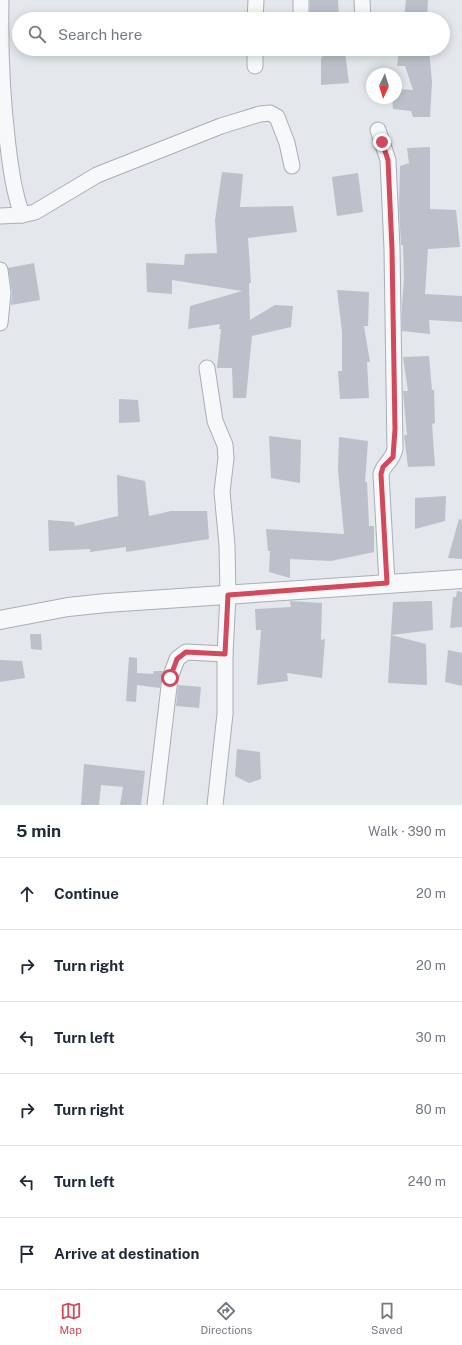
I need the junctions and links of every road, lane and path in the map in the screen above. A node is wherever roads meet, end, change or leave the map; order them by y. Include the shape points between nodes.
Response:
1 (1, 0) edge
2 (256, 0) edge
3 (301, 0) edge
4 (362, 0) edge
5 (255, 12) edge
6 (301, 12) edge
7 (363, 12) edge
8 (255, 56) edge
9 (255, 66) dead end
10 (378, 130) dead end
11 (292, 166) dead end
12 (22, 215) junction
13 (0, 216) edge
14 (0, 270) edge
15 (0, 323) edge
16 (207, 368) dead end
17 (462, 579) edge
18 (387, 583) junction
19 (228, 595) junction
20 (0, 620) edge
21 (225, 654) junction
22 (155, 805) edge
23 (215, 805) edge

1 - 12 street via 0,54 5,120 14,187
2 - 5 street
3 - 6 street
4 - 7 street
8 - 9 street
10 - 18 street via 388,160 393,291 395,449 393,457 383,467 381,474
11 - 12 street via 277,117 260,114 220,126 97,175 42,208
12 - 13 street
14 - 15 street via 3,293
16 - 19 street via 215,421 225,445 222,492
17 - 18 street
18 - 19 street
19 - 20 street via 76,606
19 - 21 street
21 - 22 street via 186,652 177,659 170,678
21 - 23 street via 226,714

